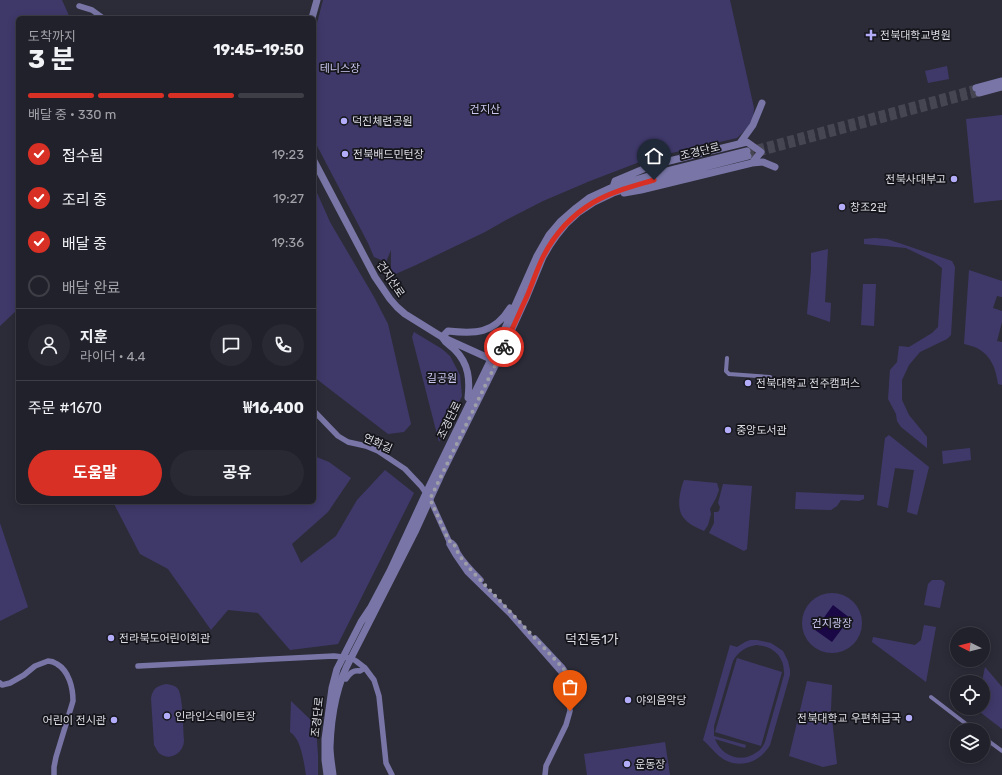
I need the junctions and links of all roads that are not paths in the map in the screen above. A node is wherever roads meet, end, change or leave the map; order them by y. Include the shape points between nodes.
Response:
1 (317, 0) edge
2 (79, 6) dead end
3 (100, 16) edge
4 (313, 16) edge
5 (1002, 81) edge
6 (1002, 87) edge
7 (762, 103) dead end
8 (740, 143) junction
9 (747, 153) tunnel mouth
10 (752, 162) junction
11 (316, 165) edge
12 (775, 167) dead end
13 (613, 190) junction
14 (520, 294) junction
15 (442, 337) junction
16 (727, 358) dead end
17 (494, 360) junction
18 (770, 377) dead end
19 (472, 399) junction
20 (316, 413) edge
21 (428, 496) junction
22 (343, 657) junction
23 (352, 658) junction
24 (138, 666) dead end
25 (365, 668) junction
26 (342, 678) junction
27 (0, 683) edge
28 (931, 697) dead end
29 (965, 723) edge
30 (990, 742) edge
31 (1002, 751) edge
32 (54, 775) edge
33 (327, 775) edge
34 (333, 775) edge
35 (392, 775) edge
36 (545, 775) edge

1 - 4 street
2 - 3 street
5 - 6 street via 978,90
7 - 8 street via 753,125
8 - 10 street via 747,142 761,152
8 - 13 street via 653,165 615,181
9 - 13 street, 조경단로
10 - 12 street via 763,162
10 - 13 street via 641,190 615,195
11 - 15 street, 건지산로 via 383,290 405,314
13 - 14 street, 조경단로 via 589,198 560,222 544,244
13 - 17 street, 조경단로 via 579,212 550,245
14 - 15 street via 504,317 490,327 474,332 448,331
14 - 17 street, 조경단로
15 - 17 street, 건지산로
15 - 19 street via 462,359 468,375 468,398
16 - 18 street via 726,371 729,374
17 - 19 street, 조경단로
17 - 21 street, 조경단로
19 - 21 street, 조경단로
20 - 21 street, 연화길 via 338,436 348,442 378,451 405,469
21 - 22 street, 조경단로
21 - 23 street, 조경단로 via 415,532
21 - 36 street, 연화길 via 449,541 453,542 459,555 567,674 570,711 546,766
22 - 23 street
22 - 24 street
22 - 33 street, 조경단로 via 329,703 325,739
23 - 25 street
23 - 26 street, 조경단로
25 - 26 street via 355,670 346,679
25 - 35 street via 374,680 379,696 386,763
26 - 34 street, 조경단로 via 332,720 330,749
27 - 32 street via 10,683 48,660 64,669 70,681 73,701 56,757
28 - 29 street
30 - 31 street

